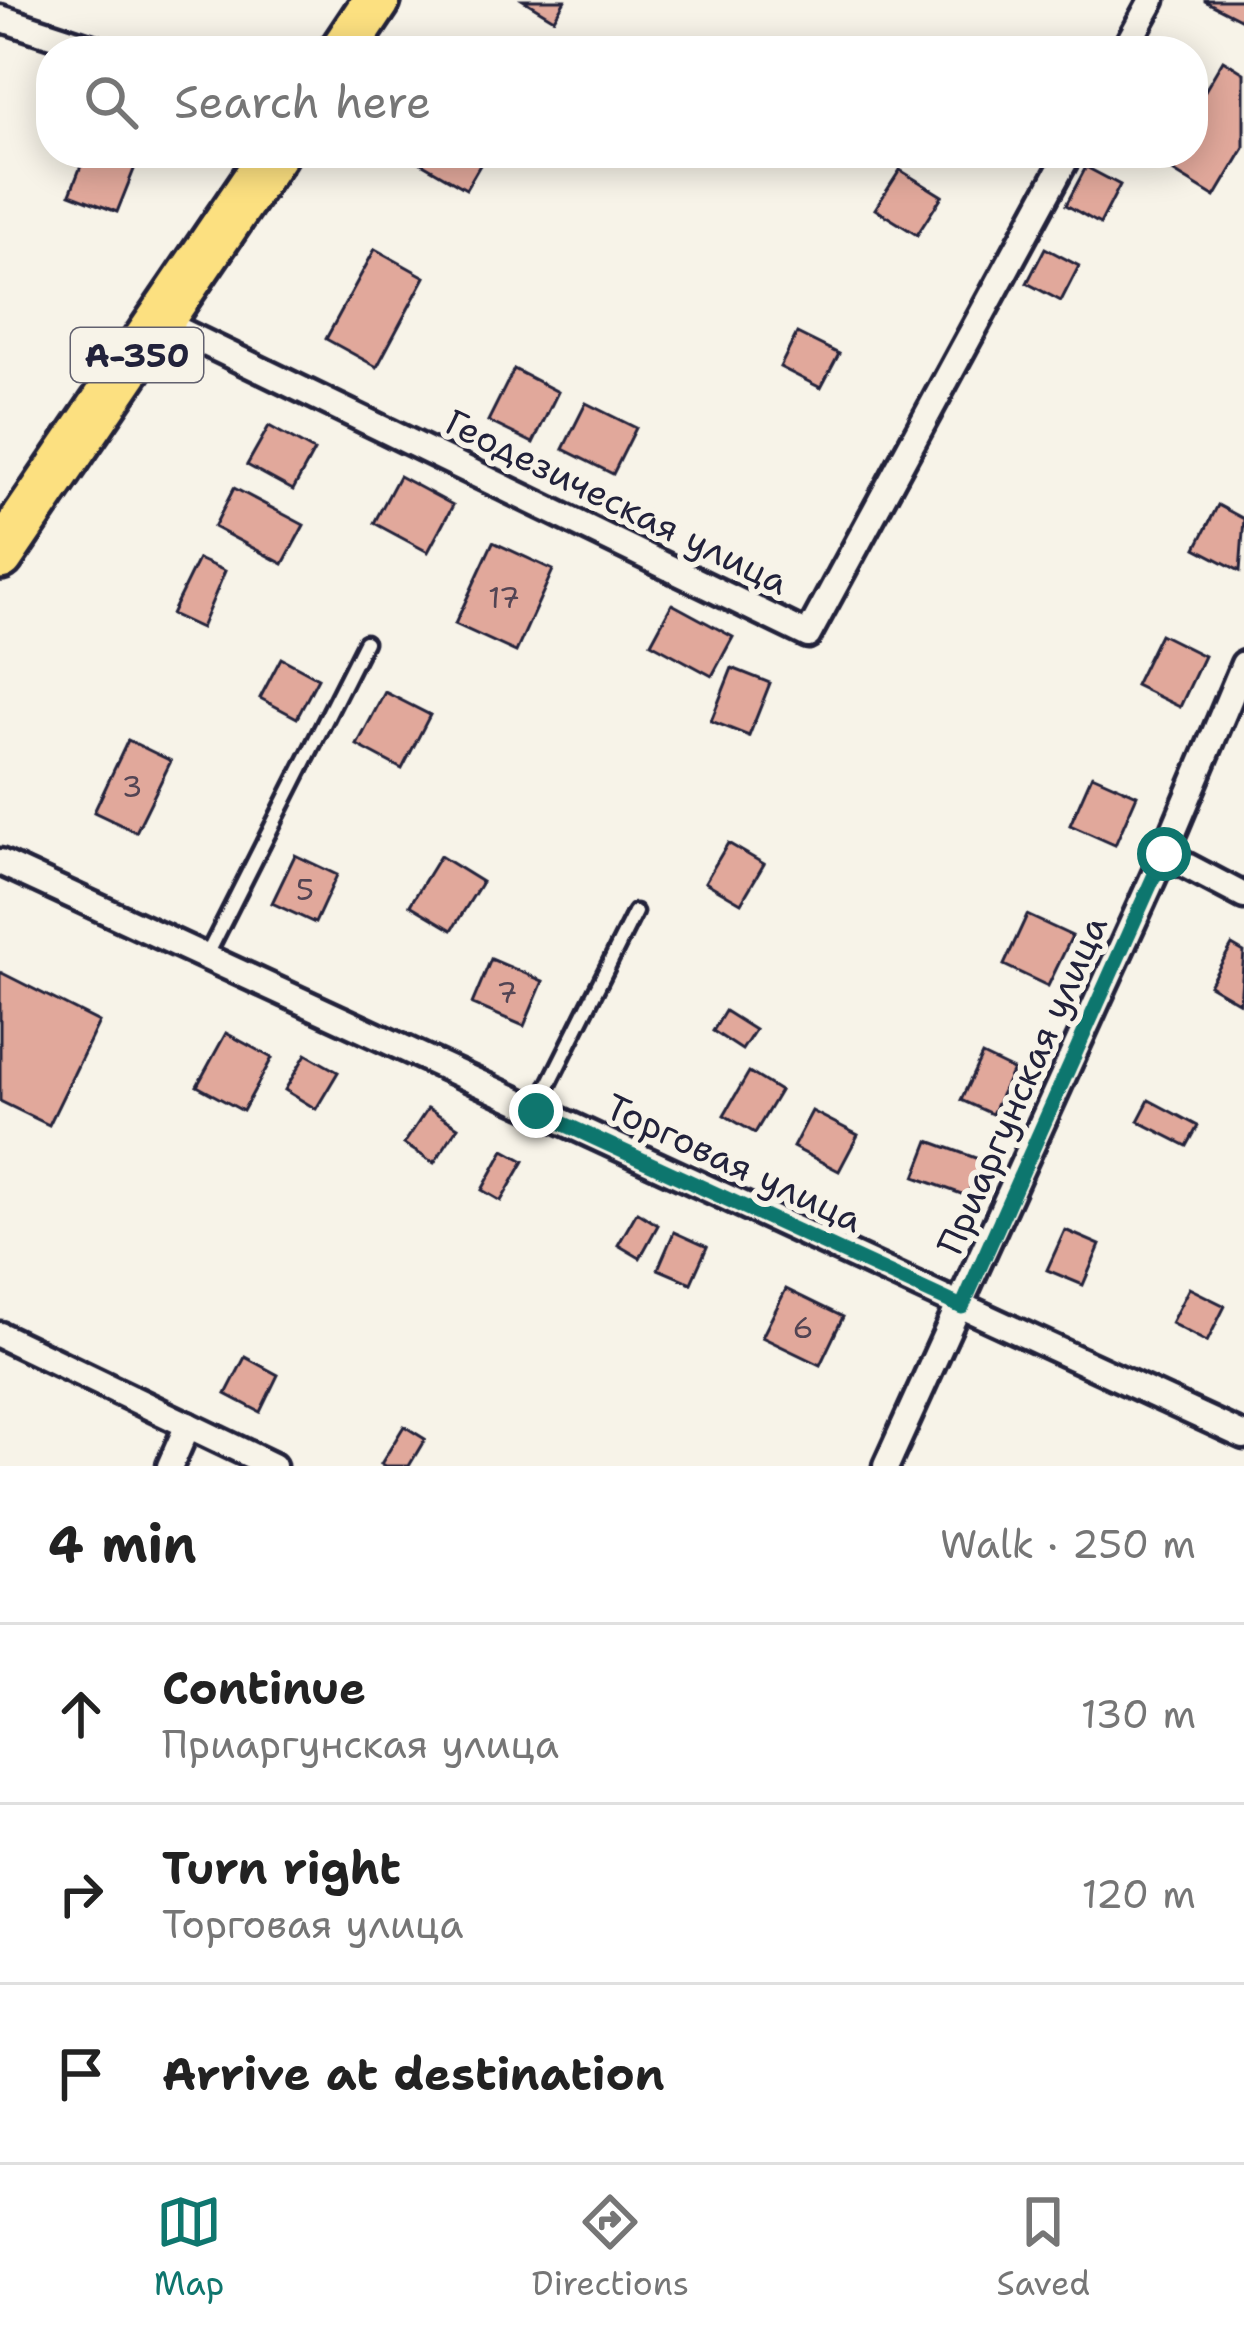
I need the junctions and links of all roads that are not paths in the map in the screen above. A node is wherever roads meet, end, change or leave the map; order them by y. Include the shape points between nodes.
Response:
1 (376, 0) edge
2 (1152, 0) edge
3 (0, 18) edge
4 (55, 36) edge
5 (353, 36) edge
6 (1132, 36) edge
7 (264, 168) edge
8 (1061, 168) edge
9 (160, 321) junction
10 (0, 556) edge
11 (365, 642) dead end
12 (1244, 664) edge
13 (1164, 854) junction
14 (0, 862) edge
15 (1244, 896) edge
16 (635, 912) dead end
17 (206, 958) junction
18 (536, 1111) junction
19 (962, 1307) junction
20 (0, 1335) edge
21 (188, 1426) junction
22 (1244, 1436) edge
23 (170, 1466) edge
24 (273, 1466) edge
25 (886, 1466) edge

1 - 5 highway
2 - 6 street
3 - 4 street
7 - 9 highway, А-350
8 - 9 street, Геодезическая улица via 808,635
9 - 10 highway, А-350
11 - 17 lane
12 - 13 street, Приаргунская улица
13 - 15 street
13 - 19 street, Приаргунская улица
14 - 17 street, Торговая улица
16 - 18 lane
17 - 18 street, Торговая улица
18 - 19 street, Торговая улица
19 - 22 street, Торговая улица
19 - 25 street, Приаргунская улица
20 - 21 street
21 - 23 street
21 - 24 street

